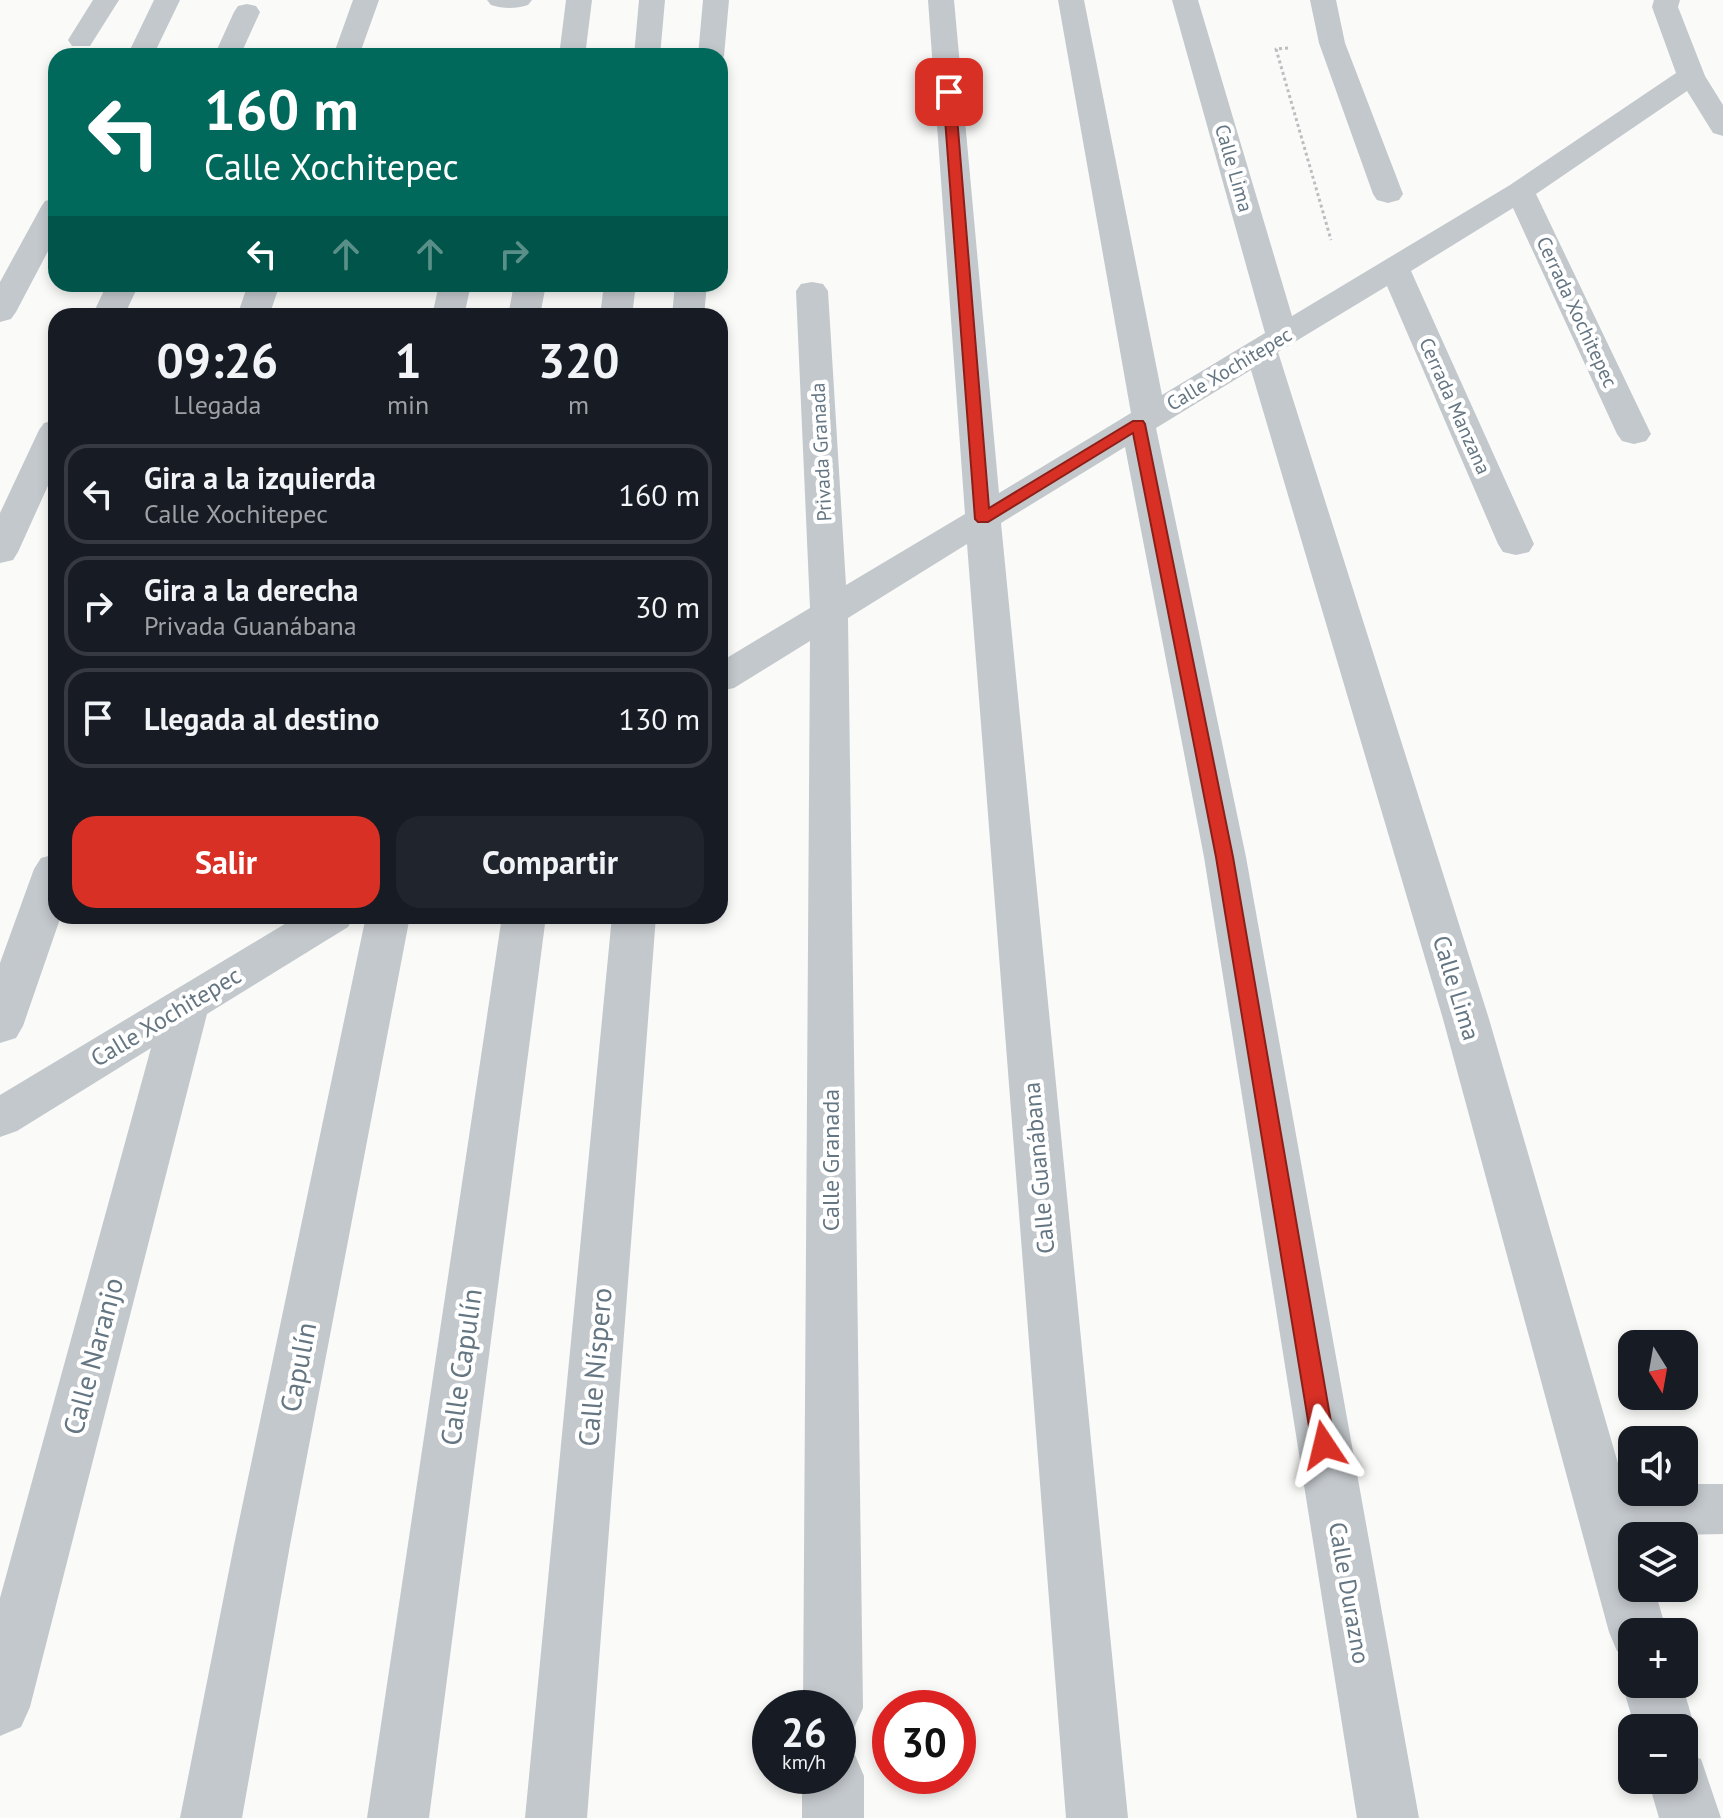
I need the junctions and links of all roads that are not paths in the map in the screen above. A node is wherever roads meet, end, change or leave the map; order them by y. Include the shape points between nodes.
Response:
1 (106, 0) edge
2 (167, 0) edge
3 (366, 0) edge
4 (500, 0) edge
5 (519, 0) edge
6 (579, 0) edge
7 (652, 0) edge
8 (716, 0) edge
9 (941, 0) edge
10 (1071, 0) edge
11 (1185, 0) edge
12 (1323, 0) edge
13 (1667, 0) edge
14 (247, 12) dead end
15 (81, 40) dead end
16 (143, 48) edge
17 (231, 48) edge
18 (349, 48) edge
19 (573, 48) edge
20 (648, 48) edge
21 (712, 48) edge
22 (1691, 76) junction
23 (1723, 127) edge
24 (1520, 191) junction
25 (1388, 194) dead end
26 (48, 222) edge
27 (1394, 267) junction
28 (812, 291) dead end
29 (0, 312) edge
30 (1271, 343) junction
31 (1143, 421) junction
32 (1634, 434) dead end
33 (48, 447) edge
34 (983, 519) junction
35 (1516, 544) dead end
36 (0, 552) edge
37 (829, 612) junction
38 (728, 674) edge
39 (48, 891) edge
40 (316, 924) edge
41 (386, 924) edge
42 (523, 924) edge
43 (633, 924) edge
44 (186, 1005) junction
45 (0, 1026) edge
46 (0, 1118) edge
47 (1603, 1509) junction
48 (1723, 1509) edge
49 (1634, 1618) edge
50 (833, 1690) edge
51 (0, 1707) edge
52 (833, 1794) edge
53 (1683, 1794) edge
54 (211, 1818) edge
55 (398, 1818) edge
56 (556, 1818) edge
57 (833, 1818) edge
58 (1097, 1818) edge
59 (1388, 1818) edge
60 (1690, 1818) edge

1 - 15 street
2 - 16 street
3 - 18 street
4 - 5 street
6 - 19 street
7 - 20 street
8 - 21 street
9 - 34 street, Calle Guanábana
10 - 31 street, Calle Durazno
11 - 30 street, Calle Lima
12 - 25 street via 1332,43
13 - 22 street via 1665,7
14 - 17 street
22 - 23 street
22 - 24 street, Calle Xochitepec
24 - 27 street, Calle Xochitepec
24 - 32 street, Cerrada Xochitepec
26 - 29 street
27 - 30 street, Calle Xochitepec
27 - 35 street, Cerrada Manzana
28 - 37 street, Privada Granada
30 - 31 street, Calle Xochitepec
30 - 47 street, Calle Lima
31 - 34 street, Calle Xochitepec
31 - 59 street, Calle Durazno via 1225,857
33 - 36 street
34 - 37 street, Calle Xochitepec
34 - 58 street, Calle Guanábana
37 - 38 street, Calle Xochitepec
37 - 50 street, Calle Granada
39 - 45 street
40 - 44 street, Calle Xochitepec
41 - 54 street, Capulín
42 - 55 street, Calle Capulín
43 - 56 street, Calle Níspero
44 - 46 street, Calle Xochitepec
44 - 51 street, Calle Naranjo
47 - 48 street
47 - 49 street, Calle Lima
52 - 57 street
53 - 60 street

